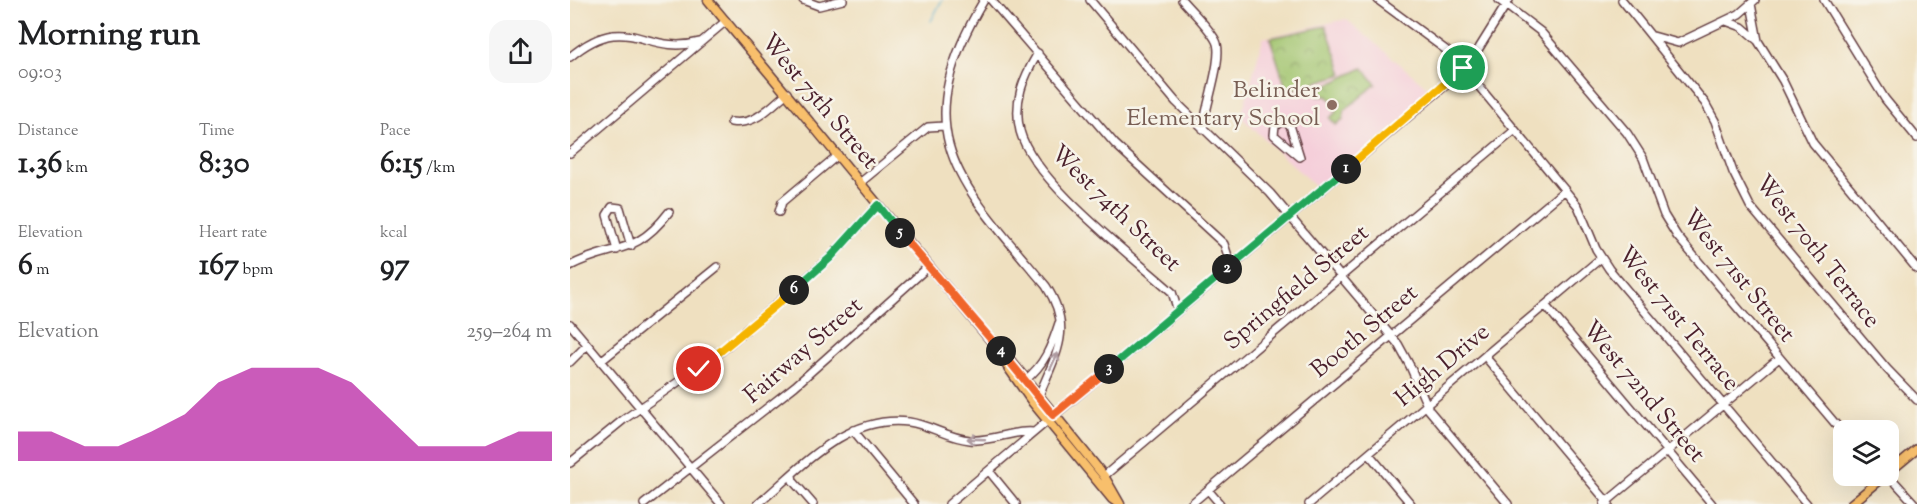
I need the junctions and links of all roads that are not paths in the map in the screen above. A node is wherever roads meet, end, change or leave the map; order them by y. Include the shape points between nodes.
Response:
1 (708, 0) edge
2 (803, 0) edge
3 (843, 0) edge
4 (984, 0) edge
5 (991, 0) edge
6 (1090, 0) edge
7 (1182, 0) edge
8 (1378, 0) edge
9 (1622, 0) edge
10 (1824, 0) edge
11 (1505, 2) edge
12 (1753, 2) edge
13 (726, 21) junction
14 (1726, 21) junction
15 (1653, 36) junction
16 (702, 41) junction
17 (1758, 41) junction
18 (1678, 43) junction
19 (677, 46) junction
20 (1038, 53) junction
21 (570, 57) edge
22 (1670, 57) junction
23 (678, 61) junction
24 (1463, 68) junction
25 (787, 93) junction
26 (731, 122) dead end
27 (944, 126) junction
28 (1203, 129) junction
29 (1515, 130) junction
30 (1917, 138) edge
31 (570, 153) edge
32 (838, 154) junction
33 (1300, 157) joint
34 (861, 182) junction
35 (1565, 190) junction
36 (878, 205) junction
37 (669, 212) dead end
38 (778, 212) dead end
39 (1290, 217) junction
40 (1224, 244) junction
41 (631, 246) junction
42 (617, 250) junction
43 (1246, 252) junction
44 (1601, 258) junction
45 (1231, 265) junction
46 (570, 266) edge
47 (717, 267) dead end
48 (928, 267) junction
49 (1917, 269) edge
50 (1340, 277) junction
51 (1172, 292) junction
52 (1193, 298) junction
53 (1545, 305) junction
54 (1178, 311) junction
55 (1059, 323) junction
56 (570, 324) edge
57 (1390, 337) junction
58 (991, 341) junction
59 (587, 345) junction
60 (1487, 354) junction
61 (1779, 358) junction
62 (601, 361) junction
63 (570, 362) edge
64 (1025, 380) junction
65 (1038, 398) junction
66 (1917, 400) edge
67 (1723, 404) junction
68 (1426, 405) junction
69 (641, 408) junction
70 (1050, 418) junction
71 (1833, 421) edge
72 (853, 430) junction
73 (1033, 432) junction
74 (1917, 449) edge
75 (1667, 452) junction
76 (1369, 454) junction
77 (570, 463) edge
78 (1899, 464) edge
79 (690, 467) junction
80 (989, 471) junction
81 (792, 475) junction
82 (1104, 476) junction
83 (1873, 486) edge
84 (1899, 486) edge
85 (1208, 490) junction
86 (1312, 503) edge
87 (1607, 503) edge
88 (644, 504) edge
89 (721, 504) edge
90 (758, 504) edge
91 (813, 504) edge
92 (915, 504) edge
93 (949, 504) edge
94 (1016, 504) edge
95 (1120, 504) edge
96 (1191, 504) edge
97 (1220, 504) edge
98 (1411, 504) edge
99 (1508, 504) edge
100 (1712, 504) edge
101 (1807, 504) edge
102 (1851, 504) edge
103 (1915, 504) edge

1 - 13 main road, West 75th Street
2 - 3 street via 819,6
4 - 27 street via 953,61
5 - 20 street
6 - 28 street
7 - 28 street via 1219,49
8 - 24 street, West 71st Terrace via 1446,50
9 - 15 street, West 70th Terrace
10 - 30 street via 1885,99
11 - 24 street via 1484,42
11 - 61 street, West 71st Street via 1550,41 1627,133 1643,158 1671,227
12 - 14 street
12 - 17 street
13 - 16 street
13 - 25 main road, West 75th Street
14 - 17 street via 1742,27
14 - 18 street
15 - 18 street
15 - 22 street, West 70th Terrace
16 - 19 street
16 - 23 street
17 - 49 street via 1824,159
18 - 22 street
19 - 21 street via 637,35 611,34 594,39
19 - 23 street
20 - 40 street via 1115,144
20 - 51 street, West 74th Street via 1023,80 1018,100 1026,147 1067,197
22 - 66 street, West 70th Terrace via 1705,103 1750,206
23 - 31 street
24 - 29 street, West 71st Terrace
24 - 39 street
25 - 26 street via 756,119
25 - 32 main road, West 75th Street
27 - 34 street via 928,127
27 - 55 street via 965,186 1046,286
28 - 39 street via 1254,176
29 - 35 street, West 71st Terrace
29 - 50 street, Springfield Street
32 - 34 main road, West 75th Street
32 - 38 street via 782,202
33 - 33 street via 1290,125 1278,122 1274,135
34 - 36 main road, West 75th Street
35 - 44 street, West 71st Terrace via 1585,218
35 - 57 street, Booth Street
36 - 48 main road, West 75th Street
36 - 69 street via 803,282 699,369
37 - 41 street via 650,234
39 - 43 street
39 - 50 street
40 - 43 street
40 - 45 street
41 - 42 street
41 - 42 street via 620,208 612,207 607,215
42 - 46 street
43 - 45 street
44 - 53 street, High Drive
44 - 67 street, West 71st Terrace
45 - 52 street
47 - 62 street
48 - 58 main road, West 75th Street
48 - 79 street, Fairway Street via 812,372
50 - 57 street
50 - 82 street, Springfield Street
51 - 52 street, West 74th Street
51 - 54 street, West 74th Street
52 - 54 street
53 - 60 street, High Drive
53 - 75 street, West 72nd Street
54 - 70 street
55 - 64 street via 1049,351
65 -> 55 street via 1061,343
56 - 59 street
57 - 68 street via 1406,356
57 - 85 street, Booth Street
58 - 64 main road, West 75th Street
58 - 70 main road, West 75th Street via 1002,362
59 - 62 street
59 - 63 street
60 - 68 street, High Drive
60 - 87 street
61 - 67 street
61 - 71 street, West 71st Street
62 - 69 street
64 - 65 main road, West 75th Street
65 - 70 main road, West 75th Street
67 - 75 street
67 - 101 street, West 71st Terrace
68 - 76 street, High Drive
68 - 99 street
69 - 77 street
69 - 79 street
70 - 73 street
70 - 82 main road, West 75th Street
70 - 95 main road, West 75th Street via 1112,499
73 -> 72 street via 970,440 924,425 894,421
72 - 81 street via 834,440
72 - 92 street
73 - 80 street
74 - 78 main road
75 - 87 street
75 - 100 street, West 72nd Street
76 - 86 street, High Drive
76 - 98 street
79 - 88 street, Fairway Street
79 - 89 street
80 - 93 street
80 - 94 street
81 - 90 street
81 - 91 street
82 - 95 main road, West 75th Street
83 - 102 main road
84 - 103 street
85 - 96 street, Booth Street
85 - 97 street

